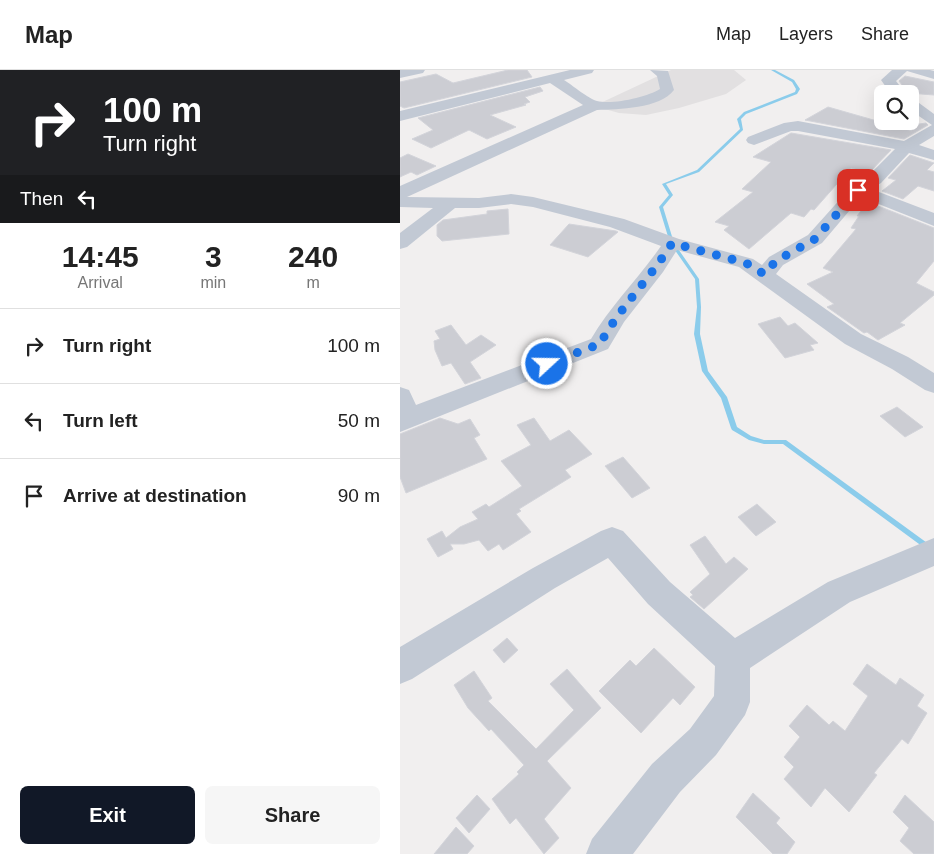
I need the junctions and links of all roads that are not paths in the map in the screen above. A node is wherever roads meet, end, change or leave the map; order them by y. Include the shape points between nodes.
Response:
1 (418, 70) edge
2 (587, 70) edge
3 (657, 70) edge
4 (901, 70) edge
5 (913, 70) edge
6 (400, 74) edge
7 (934, 75) edge
8 (553, 79) junction
9 (892, 85) edge
10 (594, 106) junction
11 (919, 110) edge
12 (400, 116) edge
13 (934, 121) edge
14 (934, 130) edge
15 (754, 140) dead end
16 (906, 147) junction
17 (934, 155) edge
18 (858, 190) junction
19 (400, 193) edge
20 (400, 202) edge
21 (449, 204) junction
22 (934, 220) edge
23 (404, 235) edge
24 (672, 243) junction
25 (764, 274) junction
26 (934, 384) edge
27 (402, 413) edge
28 (934, 552) edge
29 (733, 660) junction
30 (400, 667) edge
31 (607, 854) edge

1 - 6 street
2 - 8 street
3 - 10 street via 663,74 667,90 657,98
4 - 9 street via 888,80
5 - 7 street
8 - 10 street
8 - 12 street
10 - 19 street
11 - 13 street
14 - 16 street
15 - 16 street via 789,126 798,126
16 - 17 street
16 - 18 street via 875,179
18 - 22 street
18 - 25 street via 815,239 776,261
20 - 21 street
21 - 23 street
21 - 24 street via 511,199 533,202 617,223
24 - 25 street via 746,263
24 - 27 street via 614,319 600,344
25 - 26 street via 853,339
28 - 29 street via 839,592
29 - 30 street via 659,593 612,540
29 - 31 street via 732,702 703,742 666,778

